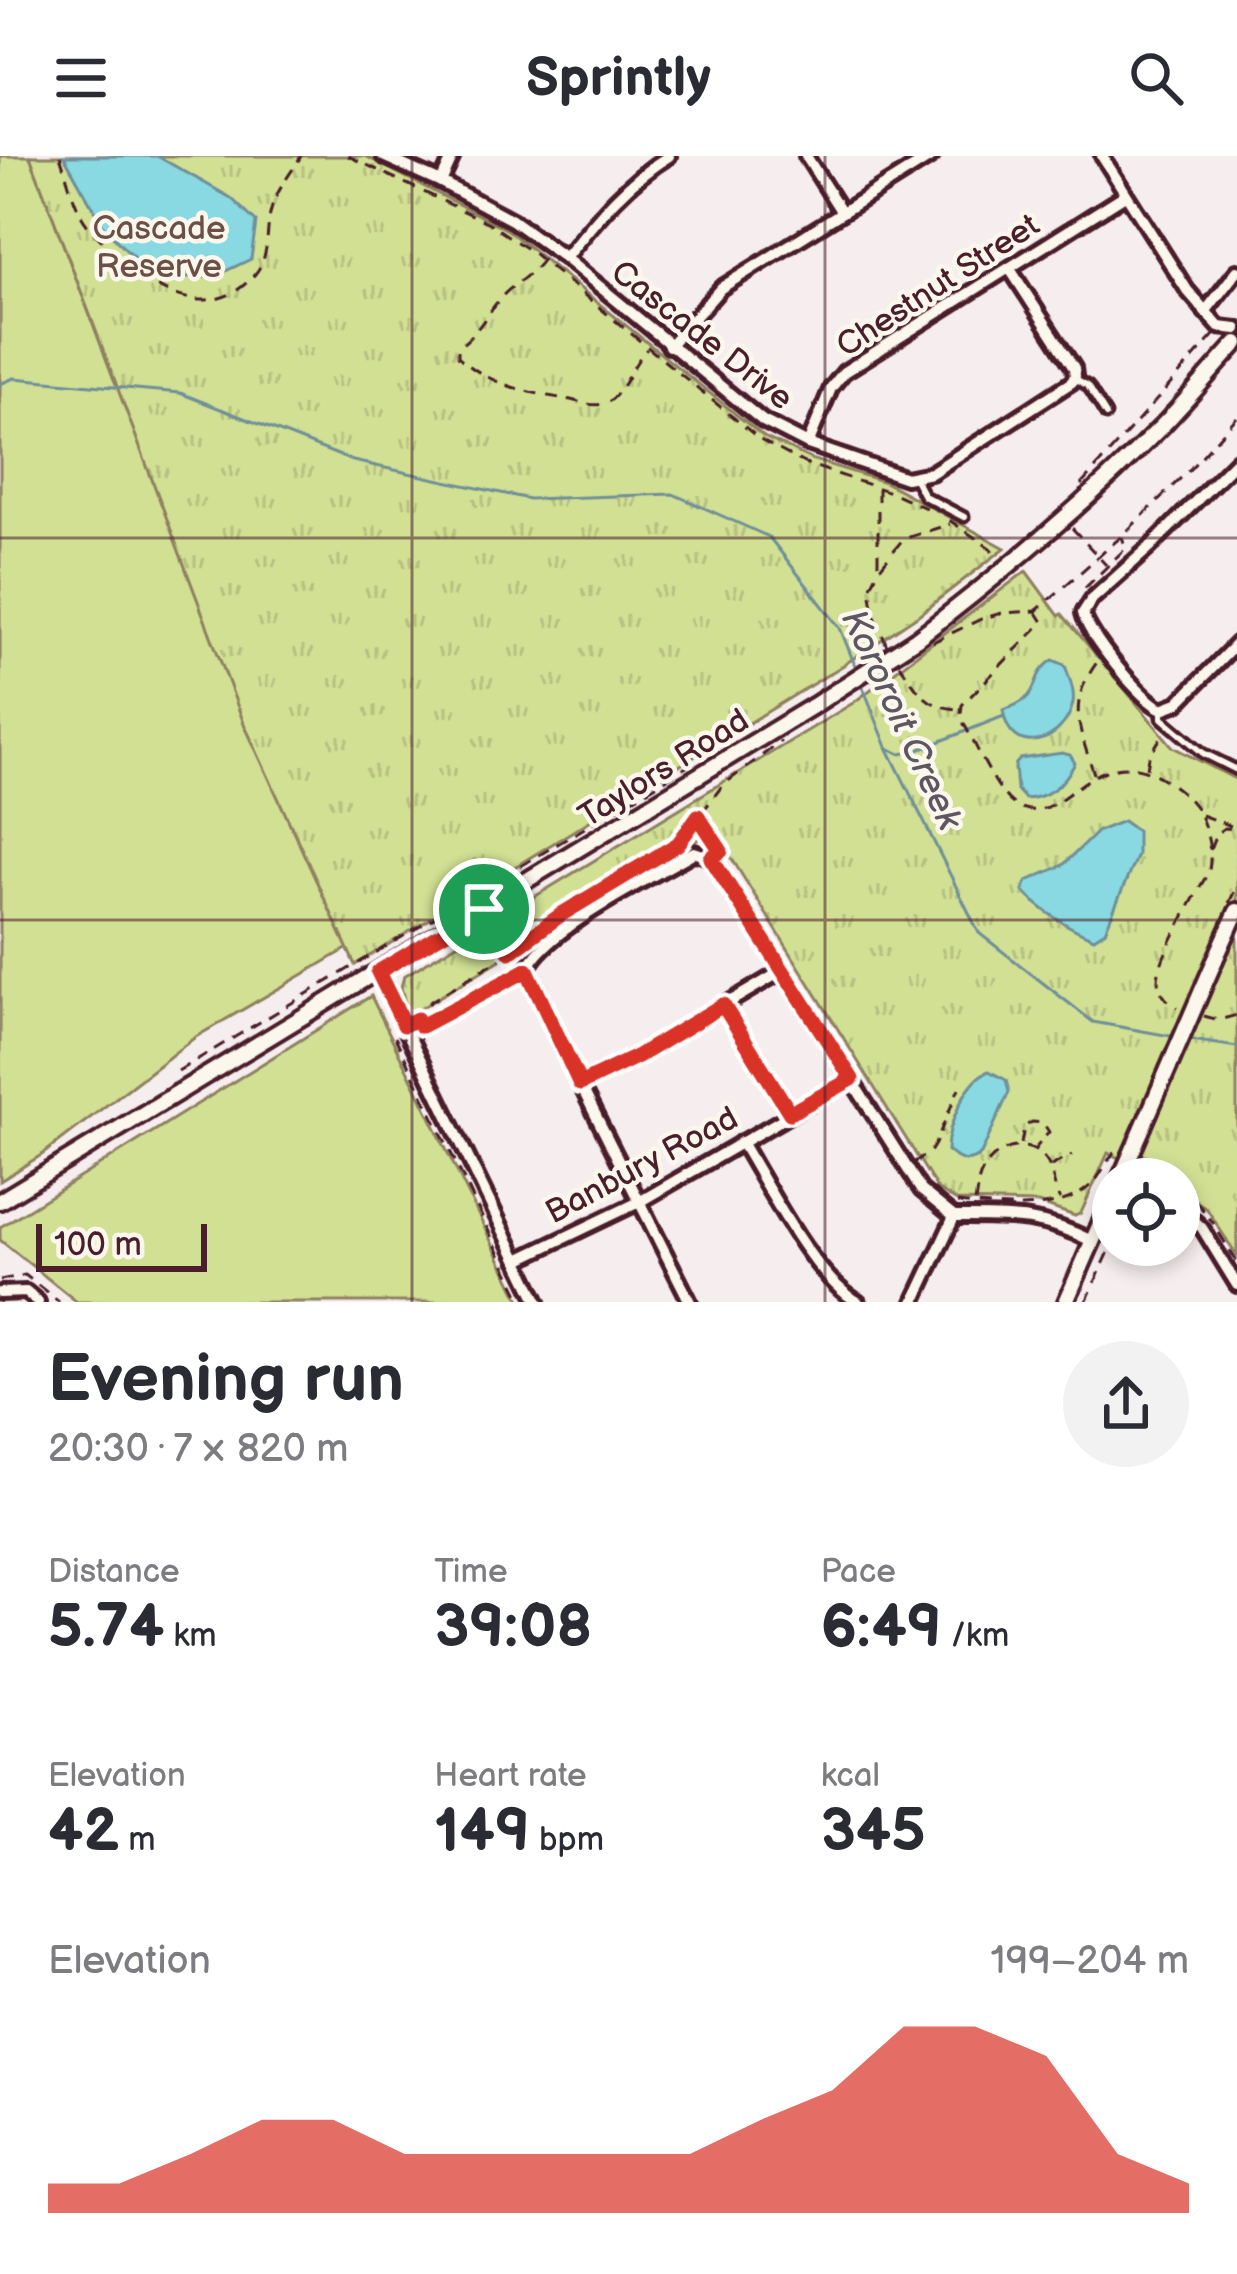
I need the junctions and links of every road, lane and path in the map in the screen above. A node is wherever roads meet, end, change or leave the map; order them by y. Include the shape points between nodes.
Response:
1 (60, 156) edge
2 (301, 156) edge
3 (383, 156) edge
4 (453, 156) edge
5 (669, 156) edge
6 (806, 156) edge
7 (932, 156) edge
8 (1102, 156) edge
9 (441, 182) junction
10 (1125, 195) junction
11 (841, 211) junction
12 (565, 258) junction
13 (542, 260) dead end
14 (1010, 269) junction
15 (1237, 271) edge
16 (1204, 312) junction
17 (1219, 327) junction
18 (1237, 329) edge
19 (670, 346) junction
20 (649, 347) dead end
21 (1232, 349) edge
22 (1074, 378) junction
23 (1106, 415) dead end
24 (1237, 417) edge
25 (808, 444) junction
26 (1237, 460) edge
27 (914, 477) junction
28 (878, 487) dead end
29 (1079, 487) dead end
30 (964, 517) dead end
31 (1064, 519) junction
32 (954, 524) dead end
33 (1122, 536) junction
34 (1098, 557) junction
35 (1107, 566) junction
36 (878, 570) junction
37 (1092, 599) junction
38 (1036, 610) junction
39 (923, 642) junction
40 (1237, 643) edge
41 (885, 645) dead end
42 (1106, 650) junction
43 (898, 663) dead end
44 (961, 709) junction
45 (1162, 709) junction
46 (785, 738) dead end
47 (710, 753) dead end
48 (1237, 770) edge
49 (1094, 774) junction
50 (1199, 815) junction
51 (698, 816) junction
52 (1236, 828) edge
53 (1208, 857) junction
54 (711, 858) junction
55 (484, 909) junction
56 (1237, 911) edge
57 (510, 952) junction
58 (527, 970) junction
59 (782, 970) junction
60 (378, 972) junction
61 (723, 1005) junction
62 (1188, 1011) dead end
63 (439, 1015) joint
64 (1237, 1015) edge
65 (1204, 1016) dead end
66 (417, 1019) junction
67 (404, 1025) junction
68 (178, 1071) dead end
69 (852, 1079) junction
70 (580, 1084) junction
71 (959, 1088) dead end
72 (790, 1113) junction
73 (1127, 1140) dead end
74 (741, 1142) junction
75 (1021, 1146) junction
76 (1144, 1149) dead end
77 (1034, 1150) junction
78 (1072, 1155) dead end
79 (1130, 1158) edge
80 (1146, 1158) edge
81 (907, 1167) junction
82 (1049, 1167) junction
83 (0, 1202) edge
84 (639, 1202) junction
85 (975, 1202) dead end
86 (1060, 1202) junction
87 (955, 1203) dead end
88 (954, 1217) junction
89 (1200, 1226) edge
90 (1092, 1241) joint
91 (518, 1260) junction
92 (1102, 1266) edge
93 (1237, 1285) edge
94 (0, 1293) edge
95 (38, 1302) edge
96 (523, 1302) edge
97 (538, 1302) edge
98 (690, 1302) edge
99 (858, 1302) edge
100 (914, 1302) edge
101 (1066, 1302) edge
102 (1086, 1302) edge

1 - 2 path via 80,214 116,255 151,284 202,300 234,294 260,268 274,201
3 - 9 street, Cascade Drive
4 - 9 street
5 - 12 street via 632,181
6 - 11 street
7 - 11 street
8 - 10 street
9 - 12 street, Cascade Drive
10 - 14 street, Chestnut Street
10 - 16 street
11 - 19 street via 722,287
12 - 19 street, Cascade Drive
13 - 20 path via 458,347 466,364 524,391 600,405 614,399
14 - 22 street
14 - 25 street, Chestnut Street via 844,372
15 - 16 street
16 - 17 street
17 - 18 street
17 - 21 street
17 - 29 path
19 - 25 street, Cascade Drive via 763,421
21 - 31 street, Taylors Road
22 - 23 lane
22 - 27 street
24 - 33 path
25 - 27 street, Cascade Drive
26 - 37 street
27 - 30 lane via 924,496
28 - 36 path
31 - 34 path
31 - 39 street, Taylors Road
32 - 36 path via 903,539
33 - 34 path
33 - 35 path via 1126,548
34 - 35 path
34 - 38 path
35 - 37 path via 1085,587
36 - 41 path via 871,588
37 - 42 street via 1084,619
38 - 39 path via 1002,613
38 - 44 path via 1043,622
39 - 55 street, Taylors Road, bridge
40 - 45 street via 1178,703
42 - 45 street
42 - 49 path via 1080,687 1079,728
43 - 44 path via 934,706
44 - 49 path via 1003,794 1023,809 1045,809
45 - 48 lane via 1184,739
46 - 51 path via 722,786
47 - 68 path
49 - 50 path via 1119,766 1146,770 1188,797
50 - 52 path
50 - 53 path
51 - 54 path via 721,851
51 - 57 path via 678,844
52 - 53 path via 1216,834
53 - 62 path via 1158,980 1173,1007
54 - 58 street via 694,852 568,927
54 - 59 street
55 - 57 path
55 - 60 street, Taylors Road
56 - 79 street, bridge
57 - 66 path via 431,1000
58 - 63 lane
58 - 70 street
59 - 61 street
59 - 69 street
60 - 67 street
60 - 83 street, Taylors Road
61 - 70 street
61 - 72 street
63 - 66 path via 421,1026
64 - 65 path
66 - 67 path
67 - 91 street
67 - 96 path via 395,1036
69 - 72 street, Banbury Road
69 - 81 street
70 - 84 street
71 - 81 path via 930,1152
72 - 74 street, Banbury Road
73 - 86 path via 1095,1182
74 - 84 street, Banbury Road
74 - 99 street via 821,1270
75 - 77 path
75 - 77 path via 1024,1127 1043,1123 1049,1132
75 - 85 path via 989,1162
76 - 80 path
77 - 82 path
78 - 82 path
81 - 88 street
82 - 86 path
84 - 91 street, Banbury Road
84 - 98 street
86 - 87 path
88 - 90 street via 1027,1217
88 - 100 street
89 - 93 street
90 - 101 street
91 - 97 street
92 - 102 path
94 - 95 street via 26,1292

